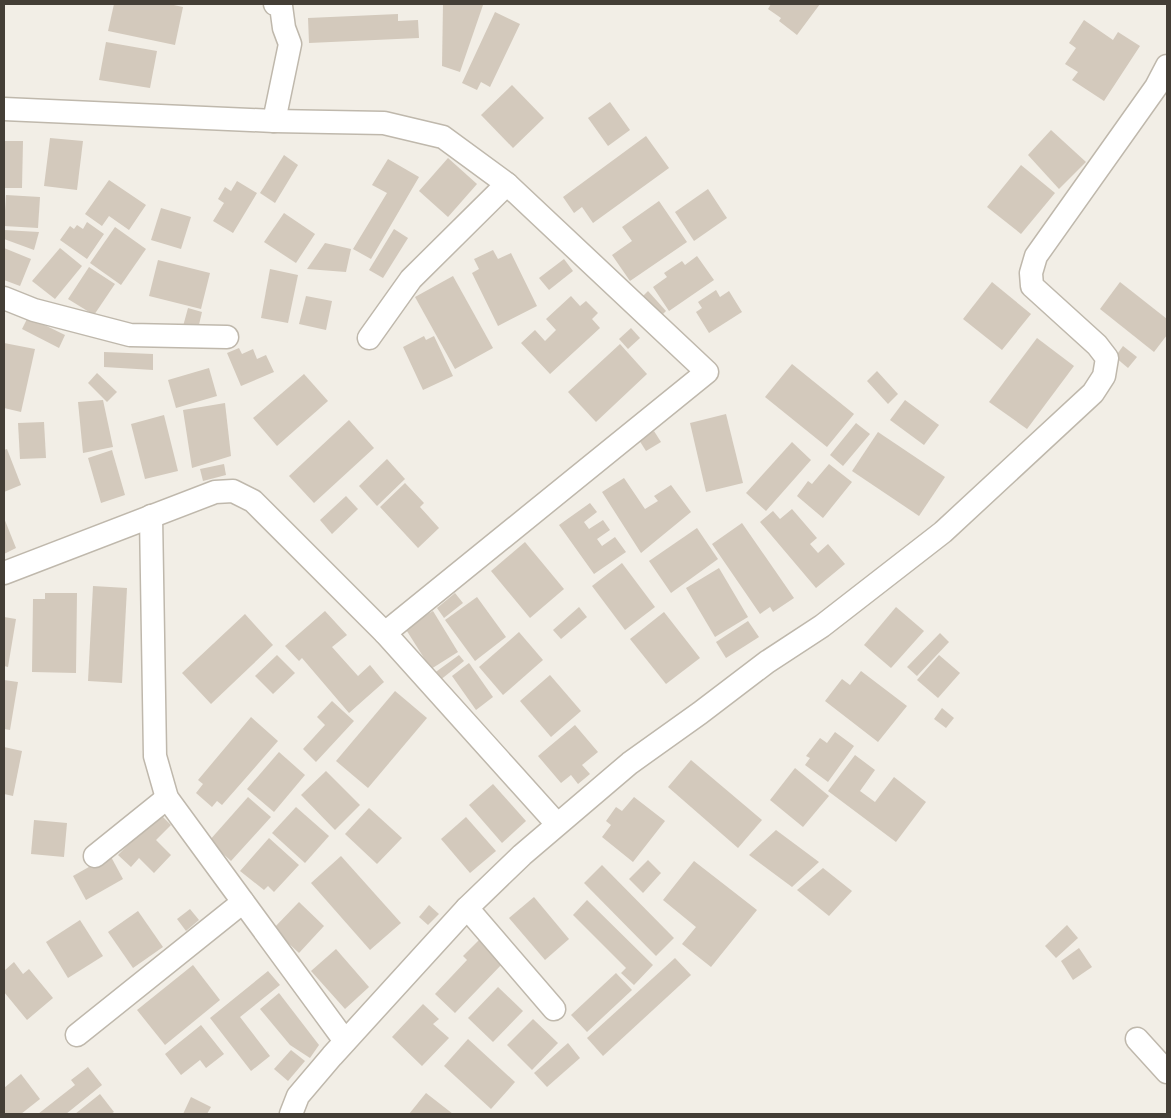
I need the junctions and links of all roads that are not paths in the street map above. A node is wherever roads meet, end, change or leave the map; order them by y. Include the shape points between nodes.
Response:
1 (275, 4) edge
2 (1167, 66) edge
3 (4, 109) edge
4 (274, 121) junction
5 (508, 184) junction
6 (4, 298) edge
7 (227, 337) dead end
8 (369, 338) dead end
9 (151, 516) junction
10 (4, 573) edge
11 (385, 633) junction
12 (167, 798) junction
13 (557, 824) junction
14 (95, 856) dead end
15 (243, 902) junction
16 (467, 908) junction
17 (554, 1009) dead end
18 (77, 1035) dead end
19 (1136, 1039) dead end
20 (346, 1041) junction
21 (1167, 1072) edge
22 (291, 1114) edge

1 - 4 street via 281,6 290,44
2 - 13 street via 1156,87 1036,256 1031,273 1032,286 1107,358 1104,376 1093,393 943,532 822,626 630,763
3 - 4 street
4 - 5 street via 384,123 443,137
5 - 8 street via 411,279
5 - 11 street via 707,372
6 - 7 street via 34,310 130,335
9 - 10 street
9 - 11 street via 214,492 233,491 253,501
9 - 12 street via 155,756
11 - 13 street
12 - 14 street
12 - 15 street
13 - 16 street
15 - 18 street
15 - 20 street
16 - 17 street
16 - 20 street
19 - 21 street
20 - 22 street via 298,1096

